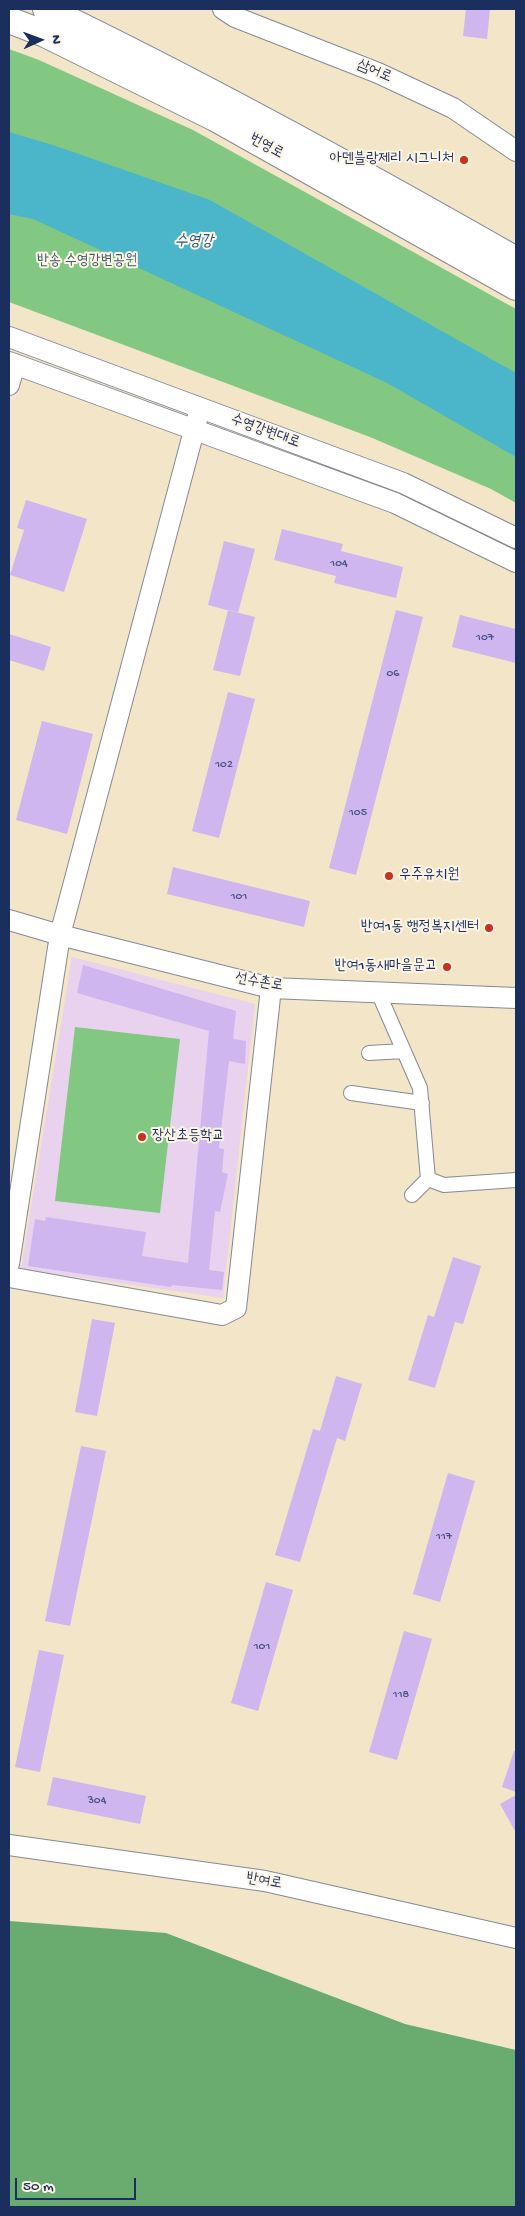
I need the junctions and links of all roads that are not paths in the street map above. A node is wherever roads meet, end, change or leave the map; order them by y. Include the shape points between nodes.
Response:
1 (46, 9) edge
2 (223, 9) edge
3 (9, 20) edge
4 (516, 151) edge
5 (516, 260) edge
6 (516, 287) edge
7 (9, 337) edge
8 (12, 363) edge
9 (9, 385) edge
10 (200, 408) junction
11 (193, 431) junction
12 (516, 538) edge
13 (516, 562) edge
14 (9, 920) edge
15 (60, 935) junction
16 (271, 988) junction
17 (378, 992) junction
18 (516, 998) edge
19 (404, 1051) junction
20 (369, 1053) dead end
21 (351, 1093) dead end
22 (422, 1103) junction
23 (428, 1179) junction
24 (516, 1180) edge
25 (412, 1195) dead end
26 (9, 1264) edge
27 (9, 1277) edge
28 (9, 1845) edge
29 (516, 1938) edge

1 - 5 highway, 번영로 via 346,163
2 - 4 main road, 삼어로 via 453,108
3 - 6 highway, 번영로 via 45,34 215,118
7 - 10 main road, 수영강변대로
8 - 9 main road
8 - 11 main road, 수영강변대로
10 - 11 main road
10 - 12 main road, 수영강변대로 via 403,482
11 - 13 main road, 수영강변대로 via 395,503
11 - 15 main road
14 - 15 main road, 선수촌로
15 - 16 main road, 선수촌로
15 - 26 main road
16 - 17 main road, 선수촌로
16 - 27 main road via 236,1308 222,1315
17 - 18 main road, 선수촌로
17 - 19 street
19 - 20 street
19 - 22 street via 420,1088
21 - 22 street
22 - 23 street
23 - 24 street via 444,1185
23 - 25 street
28 - 29 main road, 반여로 via 265,1881

